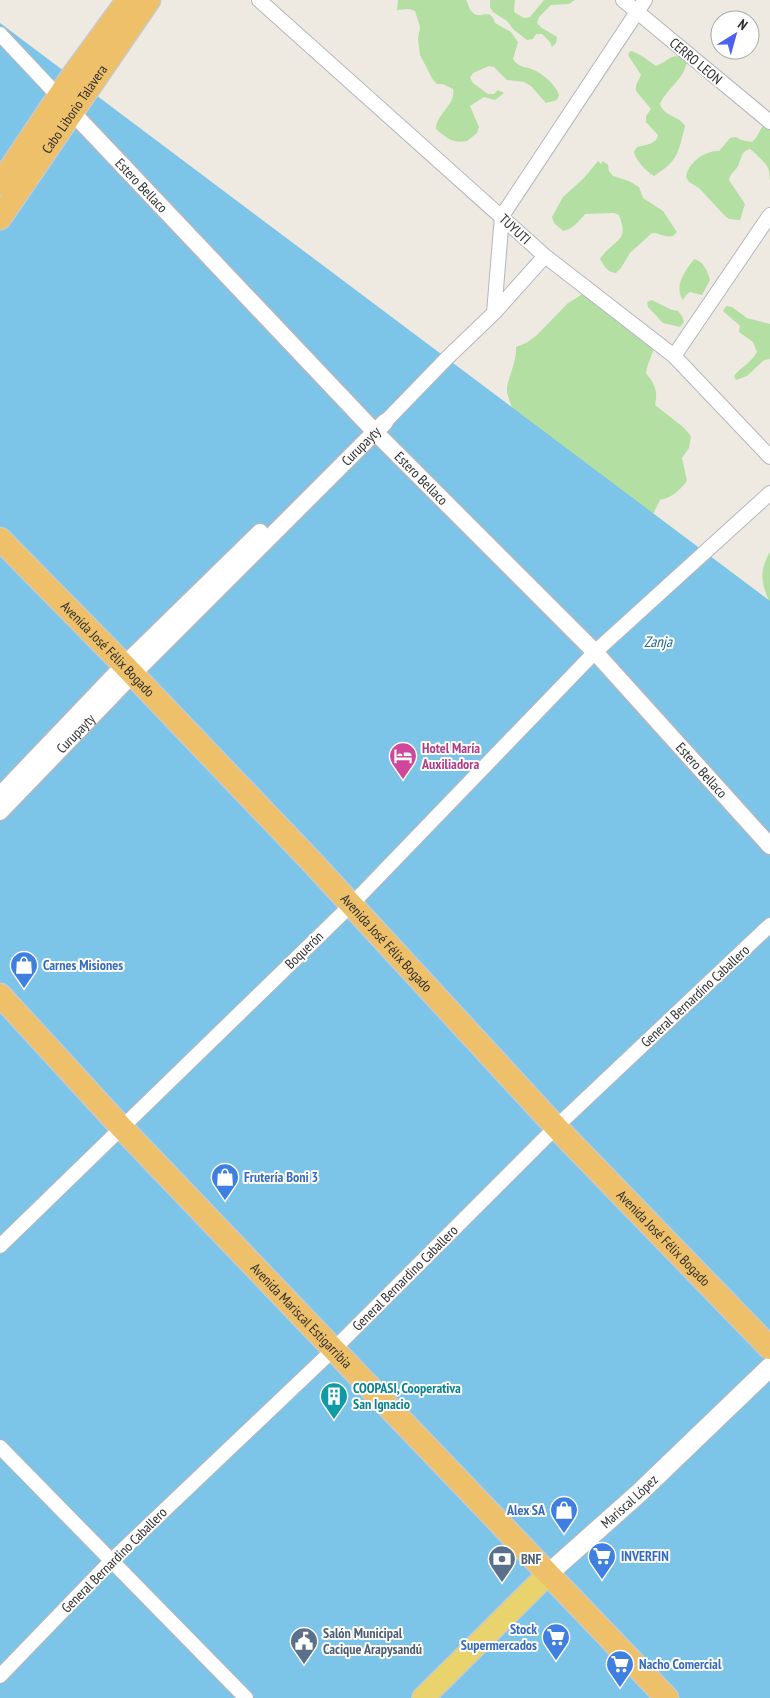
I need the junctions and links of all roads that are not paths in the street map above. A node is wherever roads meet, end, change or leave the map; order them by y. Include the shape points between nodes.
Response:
1 (128, 0) edge
2 (149, 0) edge
3 (259, 0) edge
4 (623, 0) edge
5 (641, 6) edge
6 (0, 34) edge
7 (66, 105) junction
8 (770, 122) edge
9 (0, 184) edge
10 (502, 216) junction
11 (770, 216) edge
12 (0, 218) edge
13 (545, 256) junction
14 (494, 313) junction
15 (674, 356) junction
16 (377, 427) junction
17 (770, 458) edge
18 (770, 493) edge
19 (0, 539) edge
20 (598, 650) junction
21 (128, 670) junction
22 (0, 795) edge
23 (0, 812) edge
24 (770, 846) edge
25 (350, 905) junction
26 (770, 925) edge
27 (0, 995) edge
28 (556, 1127) junction
29 (122, 1128) junction
30 (0, 1246) edge
31 (770, 1348) edge
32 (334, 1349) junction
33 (770, 1367) edge
34 (0, 1447) edge
35 (112, 1560) junction
36 (548, 1574) junction
37 (0, 1676) edge
38 (246, 1698) edge
39 (423, 1698) edge
40 (667, 1698) edge

1 - 7 highway, Cabo Liborio Talavera via 71,78
2 - 7 highway, Cabo Liborio Talavera
3 - 10 street, TUYUTI
4 - 5 street, CERRO LEON
5 - 8 street, CERRO LEON
5 - 10 street
6 - 7 street, Estero Bellaco
7 - 9 highway, Cabo Liborio Talavera
7 - 12 highway, Cabo Liborio Talavera
7 - 16 street, Estero Bellaco
10 - 13 street, TUYUTI
10 - 14 street
11 - 15 street
13 - 14 street
13 - 15 street, TUYUTI
14 - 16 street
15 - 17 street, TUYUTI
16 - 20 street, Estero Bellaco
16 - 21 street, Curupayty
18 - 20 street, Boquerón
19 - 21 highway, Avenida José Félix Bogado
20 - 24 street, Estero Bellaco
20 - 25 street, Boquerón
21 - 22 street, Curupayty
21 - 23 street, Curupayty
21 - 25 highway, Avenida José Félix Bogado
25 - 28 highway, Avenida José Félix Bogado
25 - 29 street, Boquerón
26 - 28 street, General Bernardino Caballero
27 - 29 highway, Avenida Mariscal Estigarribia
28 - 31 highway, Avenida José Félix Bogado
28 - 32 street, General Bernardino Caballero
29 - 30 street, Boquerón
29 - 32 highway, Avenida Mariscal Estigarribia
32 - 35 street, General Bernardino Caballero
32 - 36 highway, Avenida Mariscal Estigarribia
33 - 36 main road, Mariscal López
34 - 35 street
35 - 37 street, General Bernardino Caballero
35 - 38 street
36 - 39 main road, Mariscal López
36 - 40 highway, Avenida Mariscal Estigarribia

